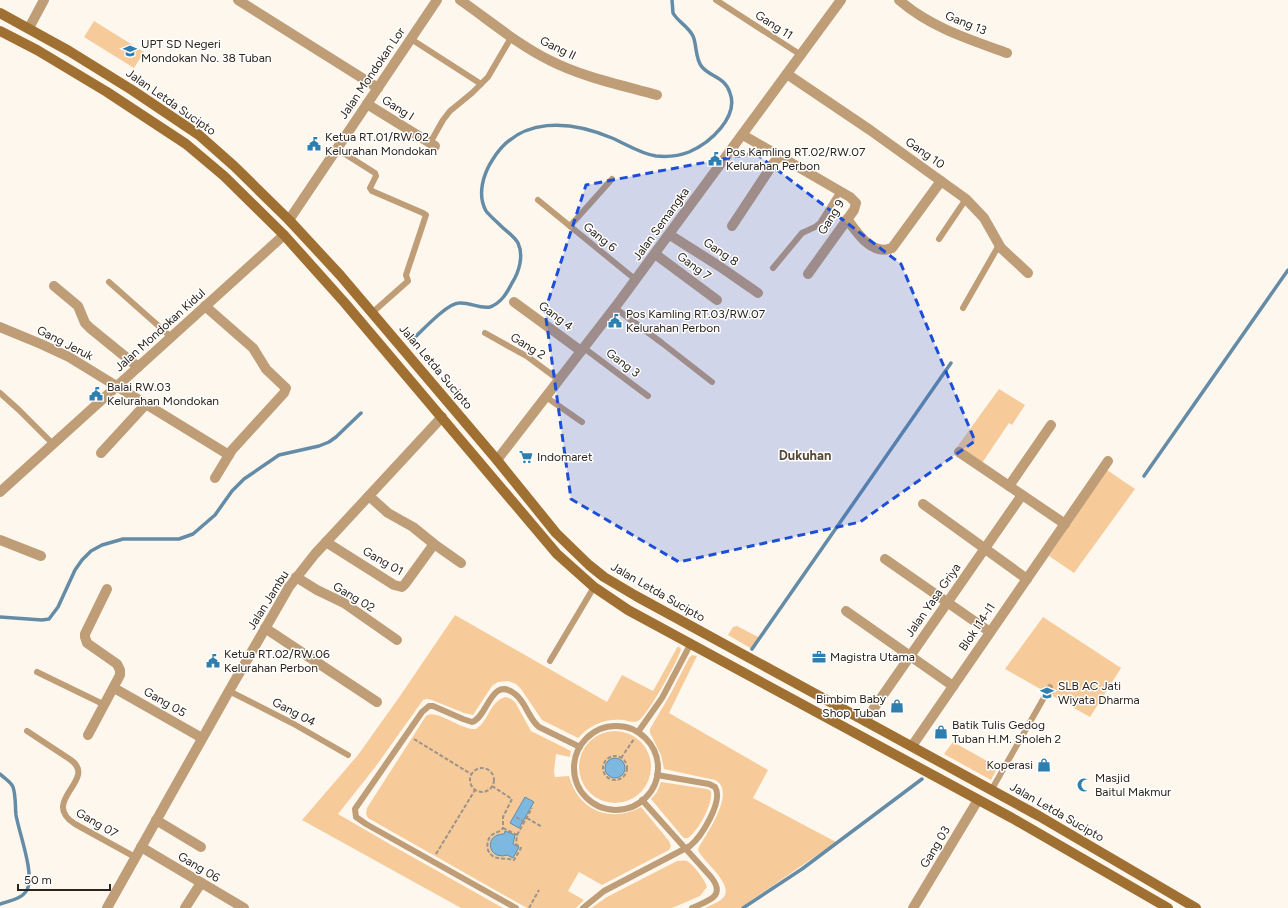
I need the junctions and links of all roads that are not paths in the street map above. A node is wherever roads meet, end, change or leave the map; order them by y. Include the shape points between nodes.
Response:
1 (44, 0) edge
2 (238, 0) edge
3 (437, 0) edge
4 (460, 0) edge
5 (716, 0) edge
6 (841, 0) edge
7 (899, 0) edge
8 (0, 13) edge
9 (29, 28) junction
10 (0, 31) edge
11 (512, 36) junction
12 (411, 39) junction
13 (1007, 53) dead end
14 (801, 55) junction
15 (787, 74) junction
16 (481, 84) junction
17 (378, 88) junction
18 (657, 95) dead end
19 (367, 104) junction
20 (743, 135) junction
21 (432, 144) joint
22 (337, 149) junction
23 (219, 152) junction
24 (779, 156) junction
25 (210, 164) junction
26 (612, 179) dead end
27 (941, 181) junction
28 (840, 191) junction
29 (966, 199) junction
30 (538, 200) dead end
31 (289, 220) junction
32 (847, 220) junction
33 (570, 226) junction
34 (732, 226) dead end
35 (670, 234) junction
36 (284, 235) junction
37 (939, 239) dead end
38 (999, 245) junction
39 (655, 254) junction
40 (773, 268) dead end
41 (1028, 273) dead end
42 (808, 274) dead end
43 (636, 280) junction
44 (110, 282) dead end
45 (54, 286) dead end
46 (758, 293) dead end
47 (717, 300) dead end
48 (514, 302) dead end
49 (205, 306) junction
50 (615, 308) junction
51 (963, 308) dead end
52 (373, 312) junction
53 (381, 322) junction
54 (0, 327) edge
55 (370, 332) junction
56 (484, 333) dead end
57 (171, 337) junction
58 (583, 349) junction
59 (138, 367) junction
60 (559, 380) junction
61 (712, 382) dead end
62 (117, 387) junction
63 (0, 393) edge
64 (648, 396) dead end
65 (546, 397) junction
66 (146, 404) junction
67 (442, 417) junction
68 (582, 422) dead end
69 (1051, 425) dead end
70 (53, 444) junction
71 (959, 452) dead end
72 (101, 453) dead end
73 (229, 455) junction
74 (497, 460) junction
75 (1108, 461) dead end
76 (504, 468) junction
77 (492, 477) junction
78 (215, 478) dead end
79 (1009, 486) junction
80 (0, 492) edge
81 (1022, 495) junction
82 (368, 496) junction
83 (923, 504) dead end
84 (1065, 524) junction
85 (0, 540) edge
86 (326, 542) junction
87 (434, 544) junction
88 (985, 548) junction
89 (41, 556) dead end
90 (885, 559) dead end
91 (461, 563) dead end
92 (296, 577) junction
93 (1027, 579) junction
94 (594, 587) junction
95 (107, 589) dead end
96 (947, 602) junction
97 (846, 611) dead end
98 (265, 628) junction
99 (697, 630) junction
100 (990, 632) junction
101 (396, 640) dead end
102 (690, 644) junction
103 (910, 655) junction
104 (550, 661) dead end
105 (37, 672) dead end
106 (953, 686) junction
107 (1050, 687) dead end
108 (114, 688) junction
109 (229, 691) junction
110 (377, 702) dead end
111 (105, 705) junction
112 (865, 720) junction
113 (27, 732) dead end
114 (638, 732) junction
115 (88, 735) dead end
116 (202, 738) junction
117 (912, 746) junction
118 (580, 747) junction
119 (348, 755) dead end
120 (940, 762) junction
121 (657, 775) junction
122 (932, 775) junction
123 (992, 789) junction
124 (642, 800) junction
125 (978, 800) junction
126 (156, 820) junction
127 (141, 847) junction
128 (201, 847) dead end
129 (686, 849) junction
130 (135, 857) junction
131 (201, 883) junction
132 (107, 908) edge
133 (185, 908) edge
134 (244, 908) edge
135 (516, 908) edge
136 (582, 908) edge
137 (692, 908) edge
138 (913, 908) edge
139 (1168, 908) edge
140 (1196, 908) edge

1 - 9 street
2 - 17 street
3 - 12 street, Jalan Mondokan Lor
4 - 11 street, Gang II
5 - 14 lane, Gang 11
6 - 14 street, Jalan Semangka
7 - 13 street, Gang 13 via 941,28
8 - 9 main road, Jalan Letda Sucipto
9 - 23 main road, Jalan Letda Sucipto via 132,90 199,135
10 - 25 main road via 107,92 186,144
11 - 16 lane via 492,71
11 - 18 street, Gang II via 562,66
12 - 16 lane
12 - 17 street, Jalan Mondokan Lor
14 - 15 street, Jalan Semangka
15 - 20 street, Jalan Semangka
15 - 27 street, Gang 10 via 851,116
16 - 21 lane via 446,116
17 - 19 street, Jalan Mondokan Lor
19 - 21 street, Gang I
19 - 22 street, Jalan Mondokan Lor
20 - 24 street, Gang 9
20 - 35 street, Jalan Semangka
22 - 31 street, Jalan Mondokan Lor
22 - 52 lane via 375,173 376,177 370,188 372,191 426,216 406,275 408,282
23 - 25 main road
23 - 31 main road, Jalan Letda Sucipto
24 - 28 street, Gang 9
24 - 34 street
25 - 36 main road
26 - 33 lane, Gang 6
27 - 29 street, Gang 10
27 - 32 street via 892,248 880,250 868,244
28 - 32 street, Gang 9 via 856,203
28 - 40 lane via 816,228 802,233
29 - 37 lane
29 - 38 street, Gang 10 via 984,218
30 - 33 lane, Gang 6
31 - 52 main road, Jalan Letda Sucipto
32 - 42 street, Gang 9
33 - 43 lane, Gang 6
35 - 39 street, Jalan Semangka
35 - 46 street, Gang 8
36 - 49 street, Jalan Mondokan Kidul
36 - 55 main road
38 - 41 street, Gang 10
38 - 51 lane
39 - 43 street, Jalan Semangka
39 - 47 street, Gang 7
43 - 50 street, Jalan Semangka
44 - 57 lane
45 - 59 street via 78,306 90,328
48 - 58 street, Gang 4
49 - 57 street, Jalan Mondokan Kidul
49 - 73 street via 253,348 266,369 286,388
50 - 58 street, Jalan Semangka
50 - 61 lane
52 - 53 main road, Jalan Letda Sucipto
53 - 55 main road
53 - 74 main road, Jalan Letda Sucipto
54 - 62 street, Gang Jeruk via 59,351
55 - 67 main road
56 - 60 lane, Gang 2 via 528,358
57 - 59 street, Jalan Mondokan Kidul
58 - 60 street, Jalan Semangka
58 - 64 lane, Gang 3
59 - 62 street, Jalan Mondokan Kidul
60 - 65 street, Jalan Semangka
62 - 66 street, Gang Jeruk
62 - 70 street, Jalan Mondokan Kidul
63 - 70 lane
65 - 68 lane
65 - 74 street, Jalan Semangka
66 - 72 street
66 - 73 street, Gang Jeruk
67 - 77 main road
67 - 82 street, Jalan Jambu
69 - 79 street
70 - 80 street, Jalan Mondokan Kidul
71 - 79 street
73 - 78 street
74 - 76 main road, Jalan Letda Sucipto
75 - 84 street, Blok I14-I1
76 - 77 main road
76 - 99 main road, Jalan Letda Sucipto via 556,533 589,565 619,586
77 - 94 main road via 557,554
79 - 81 street
81 - 84 street
81 - 88 street, Jalan Yasa Griya
82 - 86 street, Jalan Jambu
82 - 87 street
83 - 88 street
84 - 93 street, Blok I14-I1
85 - 89 street
86 - 87 street, Gang 01 via 394,585 402,587
86 - 92 street, Jalan Jambu
87 - 91 street
88 - 93 street
88 - 96 street, Jalan Yasa Griya
90 - 96 street
92 - 98 street, Jalan Jambu
92 - 101 street, Gang 02 via 344,603
93 - 100 street, Blok I14-I1
94 - 102 main road via 628,610
94 - 104 lane
95 - 108 street via 85,638 87,643 119,666 120,675
96 - 100 street
96 - 103 street, Jalan Yasa Griya
97 - 103 street
98 - 109 street, Jalan Jambu
98 - 110 street
99 - 102 main road
99 - 112 main road, Jalan Letda Sucipto
100 - 106 street, Blok I14-I1
102 - 114 lane via 662,698
102 - 122 main road
103 - 106 street
103 - 112 street, Jalan Yasa Griya
105 - 111 lane
106 - 117 street, Blok I14-I1
107 - 123 lane
108 - 111 street
108 - 116 street, Gang 05
109 - 116 street, Jalan Jambu
109 - 119 lane, Gang 04
111 - 115 street
112 - 117 main road, Jalan Letda Sucipto
113 - 130 lane, Gang 07 via 71,760 78,769 77,778 62,806 66,817
114 - 118 lane via 617,726 603,728 591,735
114 - 121 lane via 655,752
116 - 126 street, Jalan Jambu
117 - 120 main road, Jalan Letda Sucipto
118 - 124 lane via 575,759 575,772 579,786 587,797 605,808 618,809 631,807
118 - 135 lane via 539,727 520,698 506,690 494,693 474,721 433,706 427,707 355,809 358,819 366,824
120 - 122 main road
120 - 123 main road, Jalan Letda Sucipto
121 - 124 lane via 651,790
121 - 129 lane via 709,784 717,790 715,807 707,823 696,840
122 - 125 main road
123 - 140 main road, Jalan Letda Sucipto
124 - 129 lane
125 - 138 street, Gang 03
125 - 139 main road
126 - 127 street, Jalan Jambu
126 - 128 street
127 - 130 street, Jalan Jambu
127 - 131 street, Gang 06
129 - 136 lane via 604,891
129 - 137 lane via 713,880 717,889 713,897
130 - 132 street, Jalan Jambu
131 - 133 street
131 - 134 street, Gang 06

